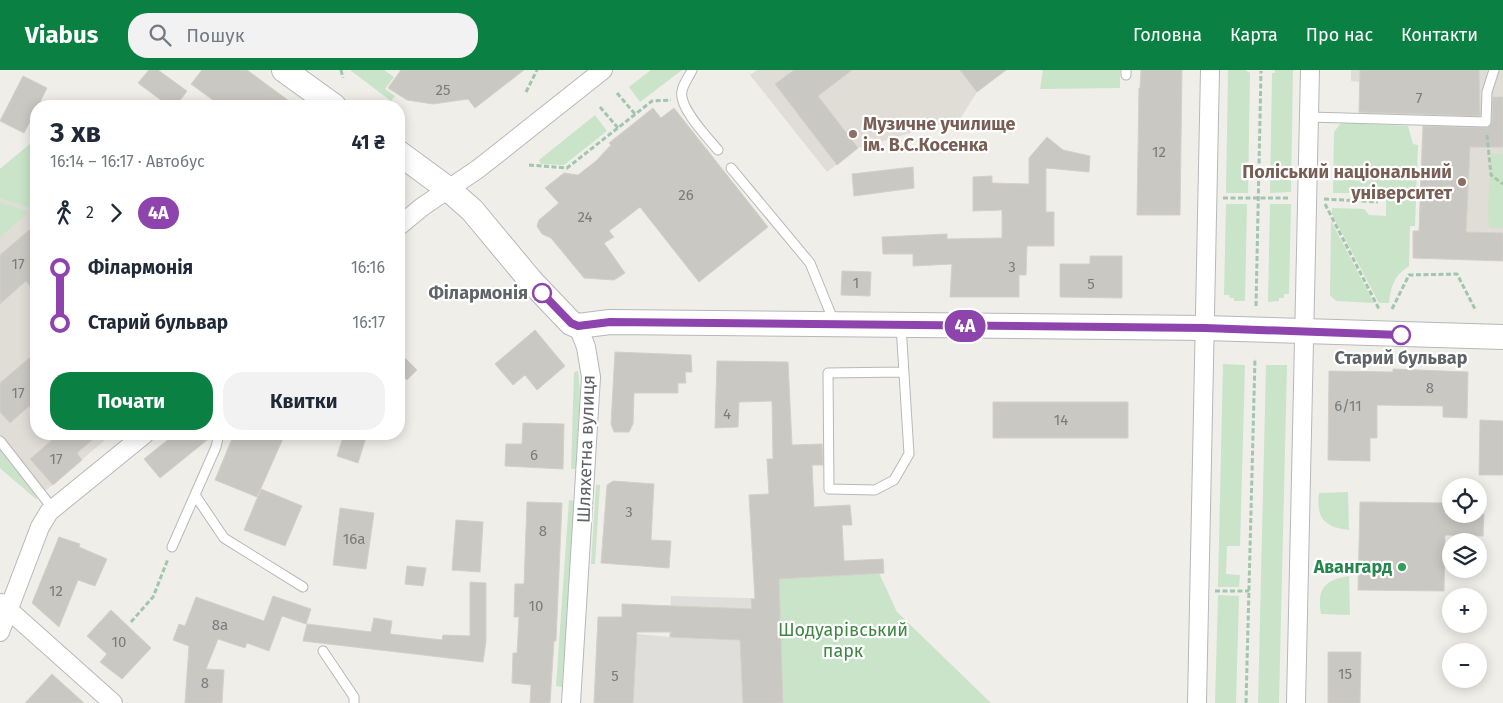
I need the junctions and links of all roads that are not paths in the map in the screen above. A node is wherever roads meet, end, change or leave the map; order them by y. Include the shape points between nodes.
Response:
1 (284, 70) edge
2 (603, 70) edge
3 (692, 70) edge
4 (1210, 70) edge
5 (1310, 70) edge
6 (1494, 70) edge
7 (326, 100) edge
8 (1309, 117) junction
9 (718, 150) dead end
10 (405, 157) edge
11 (731, 168) dead end
12 (448, 189) junction
13 (405, 221) edge
14 (834, 324) junction
15 (901, 325) junction
16 (578, 326) junction
17 (1205, 328) junction
18 (1303, 332) junction
19 (1503, 337) edge
20 (903, 372) junction
21 (137, 440) edge
22 (218, 440) edge
23 (0, 441) edge
24 (195, 495) junction
25 (53, 509) junction
26 (172, 547) road end
27 (303, 587) dead end
28 (4, 606) edge
29 (0, 632) edge
30 (323, 651) dead end
31 (113, 703) edge
32 (354, 703) edge
33 (571, 703) edge
34 (1197, 703) edge
35 (1296, 703) edge

1 - 7 street
2 - 12 street via 478,170
3 - 9 lane via 682,99
4 - 17 street
5 - 8 street
6 - 8 lane via 1487,92 1486,122
8 - 18 street
10 - 12 street
11 - 14 lane via 810,263
12 - 13 street
12 - 16 street via 472,210 548,300
14 - 15 street
14 - 16 street via 610,322
15 - 17 street
15 - 20 lane
16 - 33 street, Шляхетна вулиця via 591,377
17 - 18 street
17 - 34 street
18 - 19 street
18 - 35 street
20 - 20 lane via 909,454 894,480 875,490 829,489 828,373
21 - 25 street
22 - 24 lane
23 - 25 lane
24 - 26 lane
24 - 27 lane via 224,538
25 - 28 street via 40,527
28 - 29 street
28 - 31 street
30 - 32 lane via 354,697

